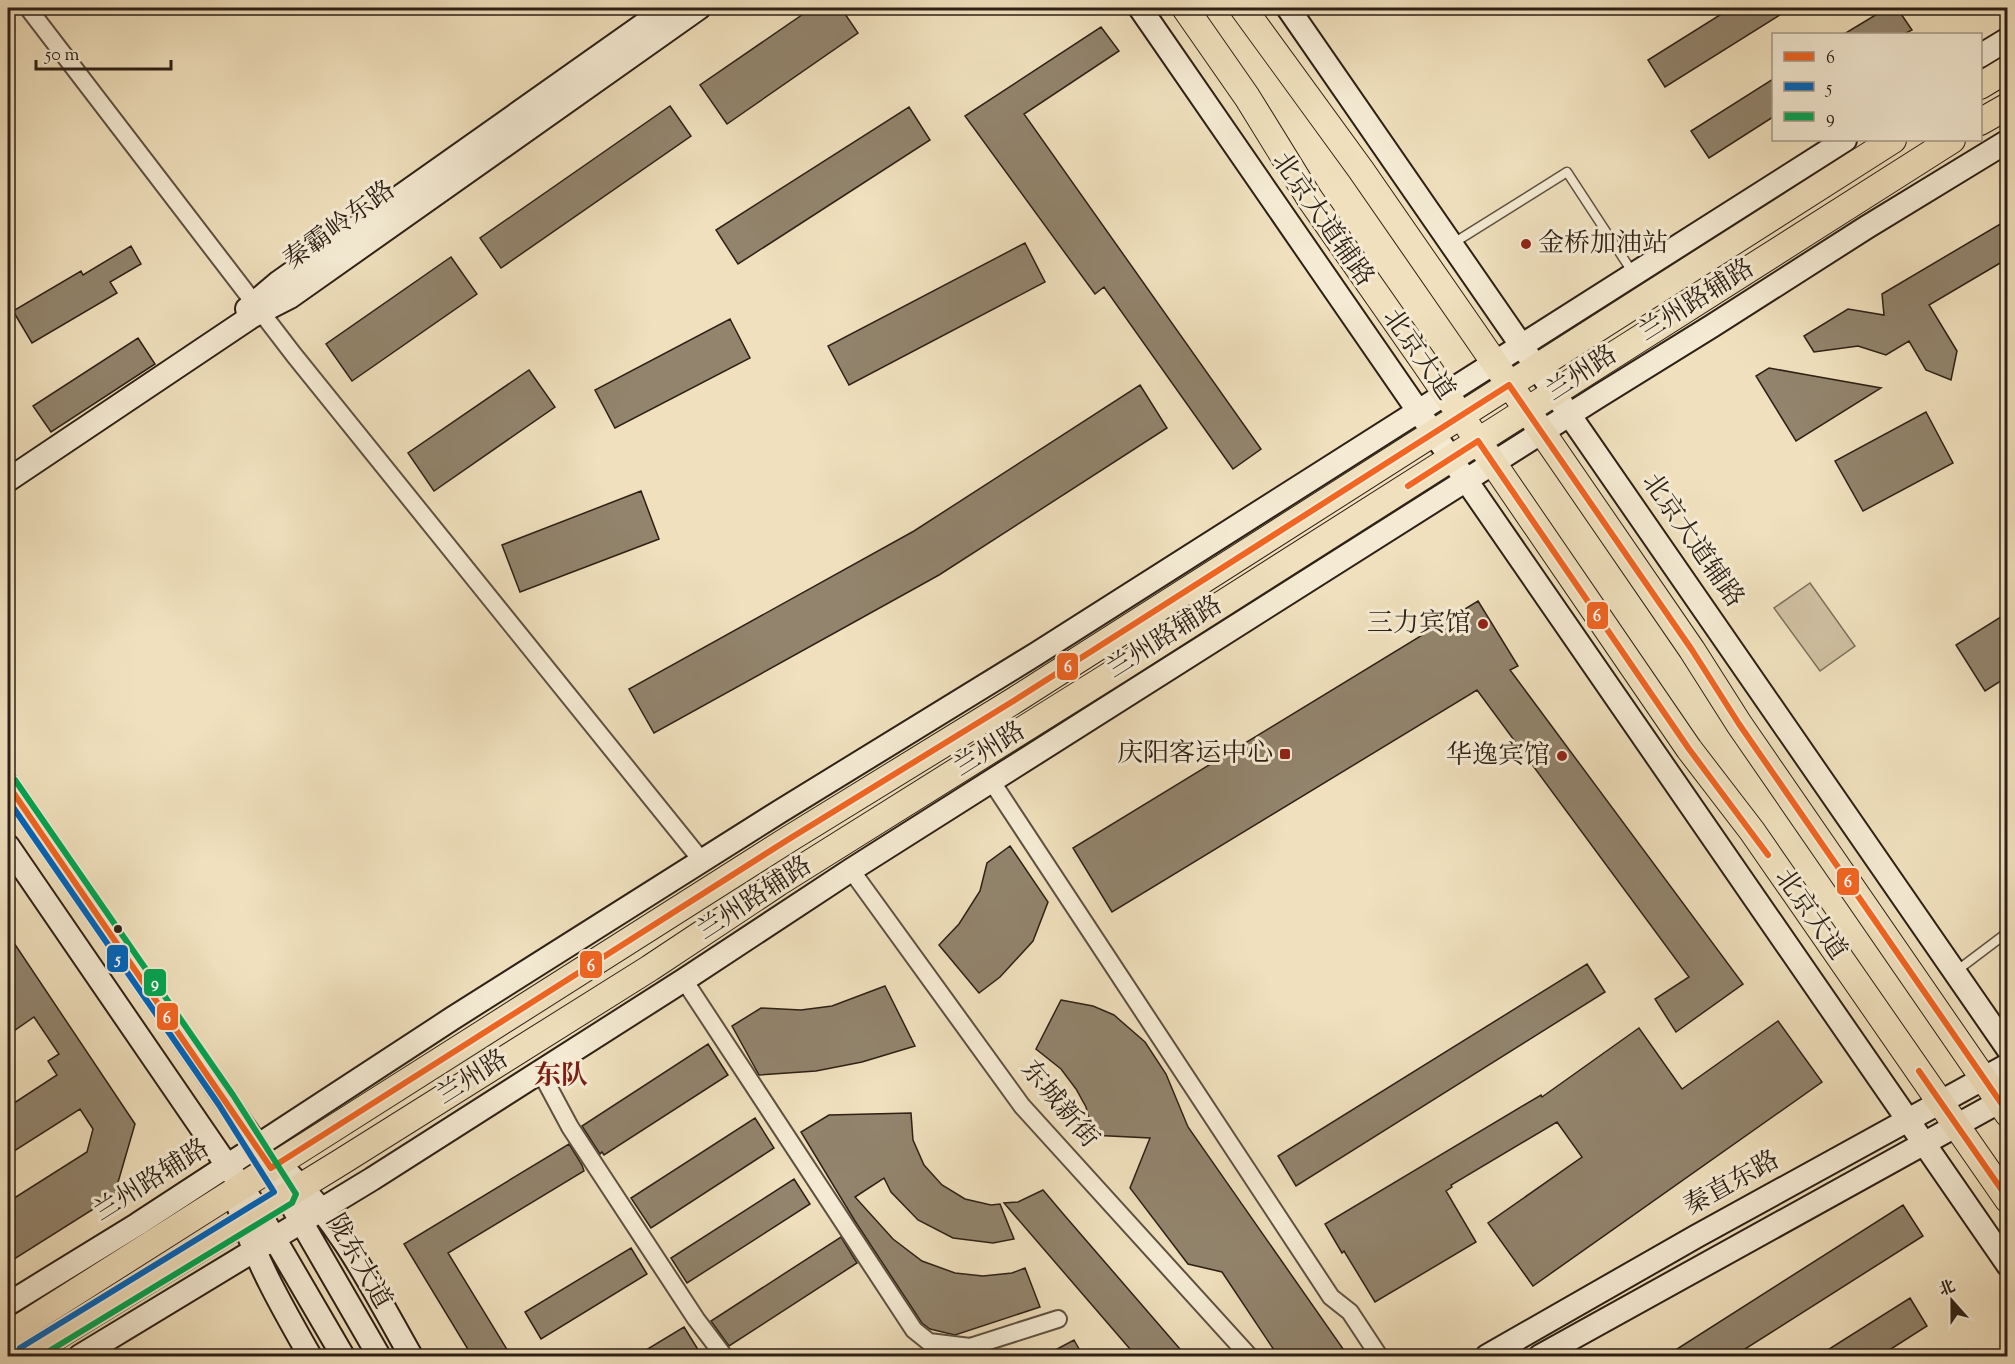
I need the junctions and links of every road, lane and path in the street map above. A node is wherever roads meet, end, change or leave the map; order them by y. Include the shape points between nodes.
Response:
1 (28, 8) edge
2 (667, 8) edge
3 (699, 8) edge
4 (1140, 8) edge
5 (1185, 8) edge
6 (1243, 8) edge
7 (1288, 8) edge
8 (2007, 39) edge
9 (1982, 55) edge
10 (2007, 69) edge
11 (1982, 85) edge
12 (2007, 106) edge
13 (1982, 121) edge
14 (1843, 141) edge
15 (1891, 141) edge
16 (1950, 141) edge
17 (2007, 141) edge
18 (1452, 244) junction
19 (1634, 273) junction
20 (256, 308) junction
21 (1521, 345) junction
22 (1494, 362) junction
23 (1537, 367) junction
24 (1509, 385) junction
25 (1554, 392) junction
26 (1445, 393) junction
27 (1418, 410) junction
28 (1526, 410) junction
29 (1570, 414) junction
30 (1461, 416) junction
31 (1541, 432) junction
32 (1434, 434) junction
33 (1478, 441) junction
34 (1451, 459) junction
35 (1493, 463) junction
36 (8, 469) edge
37 (8, 480) edge
38 (1466, 481) junction
39 (992, 782) junction
40 (8, 784) edge
41 (8, 846) edge
42 (702, 861) junction
43 (851, 870) junction
44 (2007, 932) edge
45 (1954, 972) junction
46 (684, 980) junction
47 (2007, 1049) edge
48 (2007, 1065) edge
49 (540, 1071) junction
50 (1983, 1079) junction
51 (1940, 1102) junction
52 (2005, 1104) edge
53 (1907, 1120) junction
54 (1956, 1125) junction
55 (1923, 1143) junction
56 (269, 1160) junction
57 (235, 1182) junction
58 (294, 1191) junction
59 (2007, 1200) edge
60 (322, 1210) junction
61 (251, 1217) junction
62 (302, 1222) junction
63 (275, 1238) junction
64 (254, 1250) junction
65 (2007, 1265) edge
66 (8, 1302) edge
67 (1058, 1319) dead end
68 (8, 1335) edge
69 (25, 1356) edge
70 (80, 1356) edge
71 (310, 1356) edge
72 (343, 1356) edge
73 (379, 1356) edge
74 (411, 1356) edge
75 (724, 1356) edge
76 (1249, 1356) edge
77 (1379, 1356) edge
78 (1487, 1356) edge
79 (1540, 1356) edge

1 - 20 street
2 - 20 street, 秦霸岭东路 via 279,282
3 - 20 street, 秦霸岭东路 via 290,297
4 - 27 street, 北京大道辅路
5 - 26 main road, 北京大道 via 1247,97 1310,199
6 - 22 main road, 北京大道
7 - 18 street, 北京大道辅路
8 - 9 street
10 - 11 main road
12 - 13 main road
14 - 19 street
15 - 23 main road, 兰州路
16 - 25 main road, 兰州路
17 - 29 street, 兰州路辅路
18 - 19 lane via 1567,172
18 - 21 street, 北京大道辅路
19 - 21 street
20 - 36 street, 秦霸岭东路
20 - 37 street, 秦霸岭东路
20 - 42 street
21 - 22 street
21 - 23 street, 北京大道辅路
22 - 24 main road, 北京大道
22 - 26 street
23 - 24 main road, 兰州路
23 - 25 street, 北京大道辅路
24 - 28 main road, 北京大道
24 - 30 main road, 兰州路
25 - 28 main road, 兰州路
25 - 29 street, 北京大道辅路
26 - 27 street
26 - 30 main road, 北京大道
27 - 32 street, 北京大道辅路
27 - 42 street
28 - 31 main road, 北京大道
28 - 33 main road, 兰州路
29 - 31 street, 兰州路辅路
29 - 45 street, 北京大道辅路
30 - 32 main road, 兰州路
30 - 33 main road, 北京大道
31 - 35 street, 兰州路辅路
31 - 50 main road, 北京大道
32 - 34 street, 北京大道辅路
32 - 56 main road, 兰州路 via 1005,706
33 - 34 main road, 兰州路
33 - 35 main road, 北京大道
34 - 38 street, 北京大道辅路
34 - 58 main road, 兰州路
35 - 38 street, 兰州路辅路
35 - 51 main road, 北京大道 via 1689,749 1752,831
38 - 39 street, 兰州路辅路
38 - 53 street, 北京大道辅路
39 - 43 street, 兰州路辅路
39 - 77 street via 1331,1297 1350,1312
40 - 56 street
41 - 57 street
42 - 56 street via 453,1018
43 - 46 street, 兰州路辅路
43 - 76 street, 东城新街 via 1022,1106
44 - 45 lane
45 - 47 street, 北京大道辅路
46 - 49 street, 兰州路辅路
46 - 67 street via 914,1330 929,1342 970,1347
48 - 50 street, 秦直东路
49 - 60 street, 兰州路辅路
49 - 75 street via 570,1127
50 - 51 street, 秦直东路
50 - 52 main road, 北京大道
51 - 53 street, 秦直东路
51 - 54 main road, 北京大道
52 - 54 street
53 - 55 street, 北京大道辅路
53 - 78 street, 秦直东路
54 - 55 street
54 - 59 main road, 北京大道
55 - 65 street, 北京大道辅路
55 - 79 street
56 - 57 main road, 兰州路
56 - 58 street
57 - 61 street
57 - 66 street, 兰州路辅路
57 - 68 main road, 兰州路
58 - 60 street
58 - 61 main road, 兰州路
58 - 62 street, 陇东大道
60 - 62 street, 兰州路辅路
60 - 74 street
61 - 63 street
61 - 64 street
61 - 69 main road, 兰州路
62 - 63 street, 兰州路辅路
62 - 73 street, 陇东大道
63 - 64 street, 兰州路辅路
63 - 72 street
64 - 70 street, 兰州路辅路
64 - 71 street

